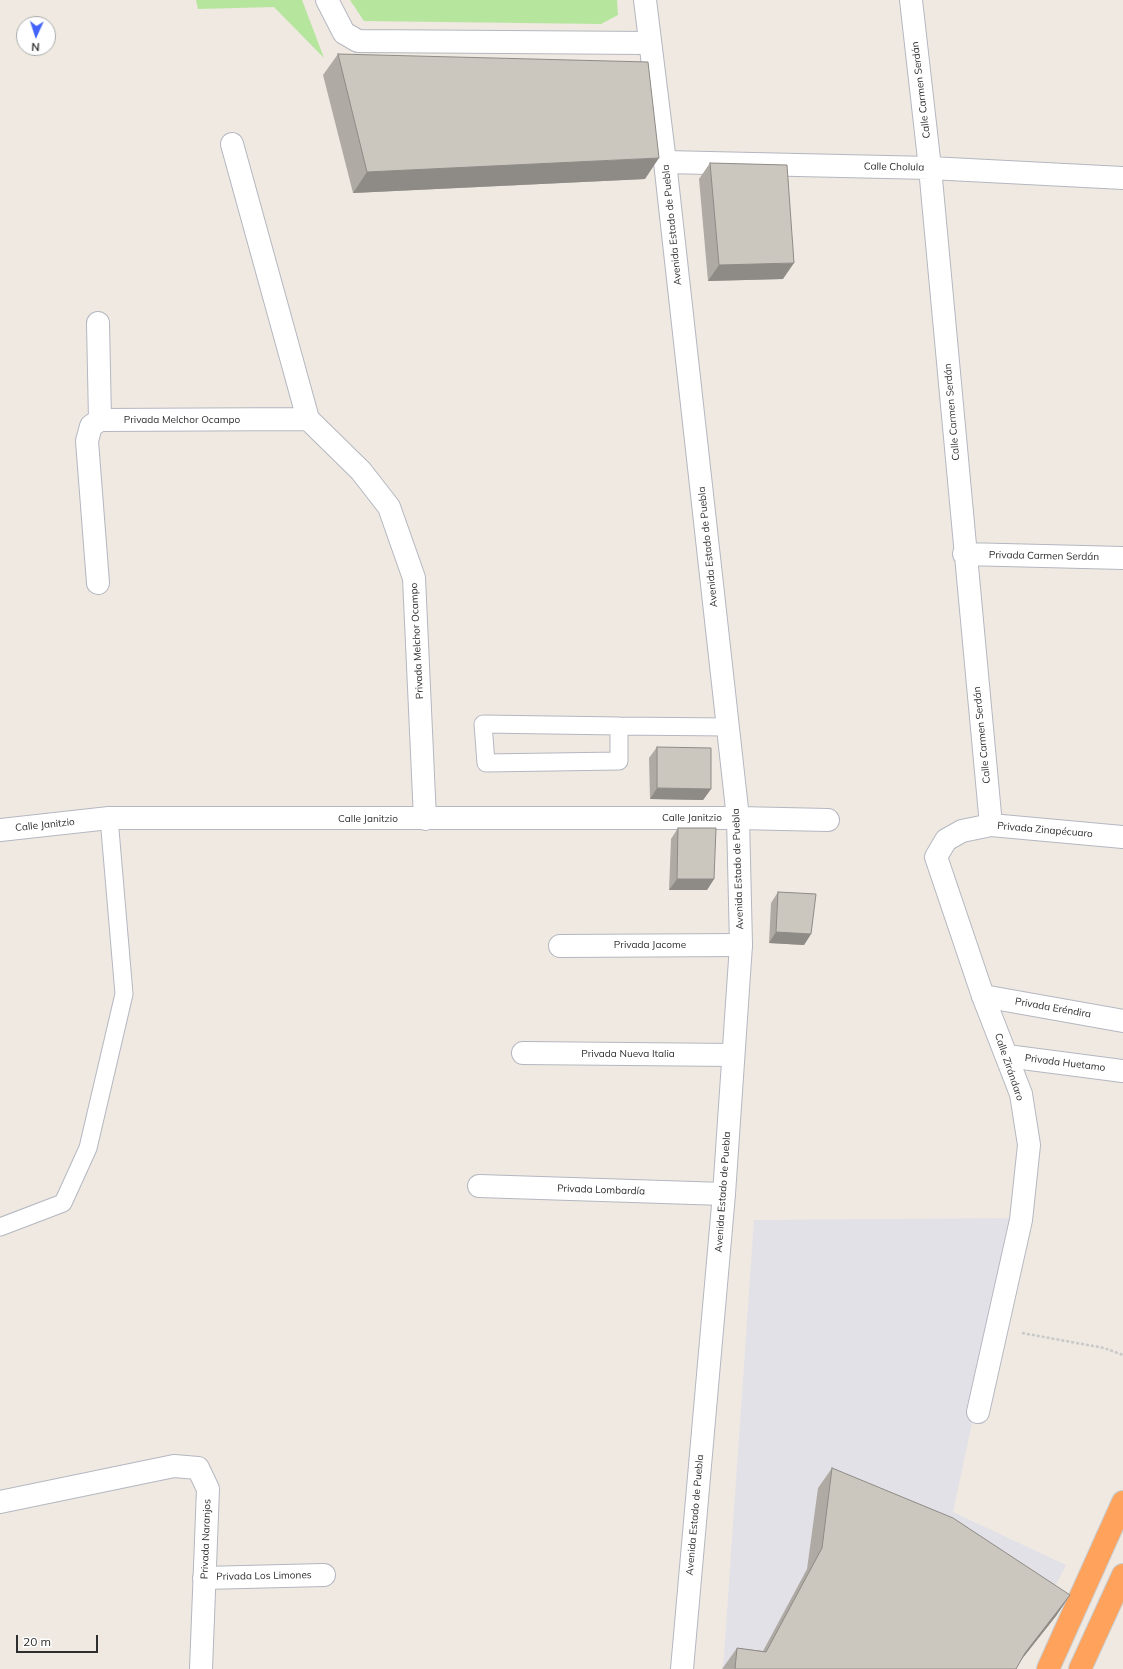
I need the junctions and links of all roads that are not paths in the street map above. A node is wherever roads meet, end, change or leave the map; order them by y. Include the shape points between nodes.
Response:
1 (327, 0) edge
2 (645, 0) edge
3 (910, 0) edge
4 (650, 42) junction
5 (232, 144) dead end
6 (665, 162) junction
7 (930, 168) junction
8 (1123, 178) edge
9 (98, 323) dead end
10 (308, 419) junction
11 (100, 420) junction
12 (964, 554) junction
13 (1123, 558) edge
14 (98, 583) dead end
15 (619, 726) junction
16 (727, 727) junction
17 (109, 818) junction
18 (738, 818) junction
19 (425, 819) junction
20 (828, 820) dead end
21 (991, 825) junction
22 (0, 830) edge
23 (1123, 837) edge
24 (946, 840) joint
25 (741, 945) junction
26 (560, 946) dead end
27 (983, 996) junction
28 (1123, 1021) edge
29 (523, 1053) dead end
30 (733, 1055) junction
31 (1007, 1056) junction
32 (1123, 1071) edge
33 (479, 1186) dead end
34 (724, 1194) junction
35 (0, 1227) edge
36 (978, 1412) dead end
37 (0, 1502) edge
38 (1123, 1502) edge
39 (324, 1575) dead end
40 (1123, 1575) edge
41 (204, 1578) junction
42 (201, 1669) edge
43 (682, 1669) edge
44 (1048, 1669) edge
45 (1080, 1669) edge

1 - 4 street via 344,33 358,41
2 - 4 street, Avenida Estado de Puebla
3 - 7 street, Calle Carmen Serdán
4 - 6 street, Avenida Estado de Puebla
5 - 10 street
6 - 7 street, Calle Cholula
6 - 16 street, Avenida Estado de Puebla
7 - 8 street, Calle Cholula
7 - 12 street, Calle Carmen Serdán
9 - 11 street
10 - 11 street, Privada Melchor Ocampo
10 - 19 street, Privada Melchor Ocampo via 361,470 389,507 414,578
11 - 14 street via 91,426 87,441
12 - 13 street, Privada Carmen Serdán
12 - 21 street, Calle Carmen Serdán
15 - 15 lane via 483,724 486,763 619,761
15 - 16 lane
16 - 18 street, Avenida Estado de Puebla
17 - 19 street, Calle Janitzio
17 - 22 street, Calle Janitzio
17 - 35 lane via 124,994 88,1148 63,1204
18 - 19 street, Calle Janitzio
18 - 20 street, Calle Janitzio
18 - 25 street, Avenida Estado de Puebla
21 - 23 street, Privada Zinapécuaro
21 - 24 street, Privada Zinapécuaro via 962,831
24 - 27 street, Calle Zirándaro via 936,857
25 - 26 street, Privada Jacome
25 - 30 street, Avenida Estado de Puebla
27 - 28 street, Privada Eréndira
27 - 31 street, Calle Zirándaro
29 - 30 street, Privada Nueva Italia
30 - 34 street, Avenida Estado de Puebla
31 - 32 street, Privada Huetamo
31 - 36 street, Calle Zirándaro via 1021,1094 1029,1145 1021,1220
33 - 34 street, Privada Lombardía
34 - 43 street, Avenida Estado de Puebla
37 - 41 street, Privada Naranjos via 174,1466 198,1468 208,1489
38 - 44 highway
39 - 41 street, Privada Los Limones
40 - 45 highway
41 - 42 street, Privada Naranjos

